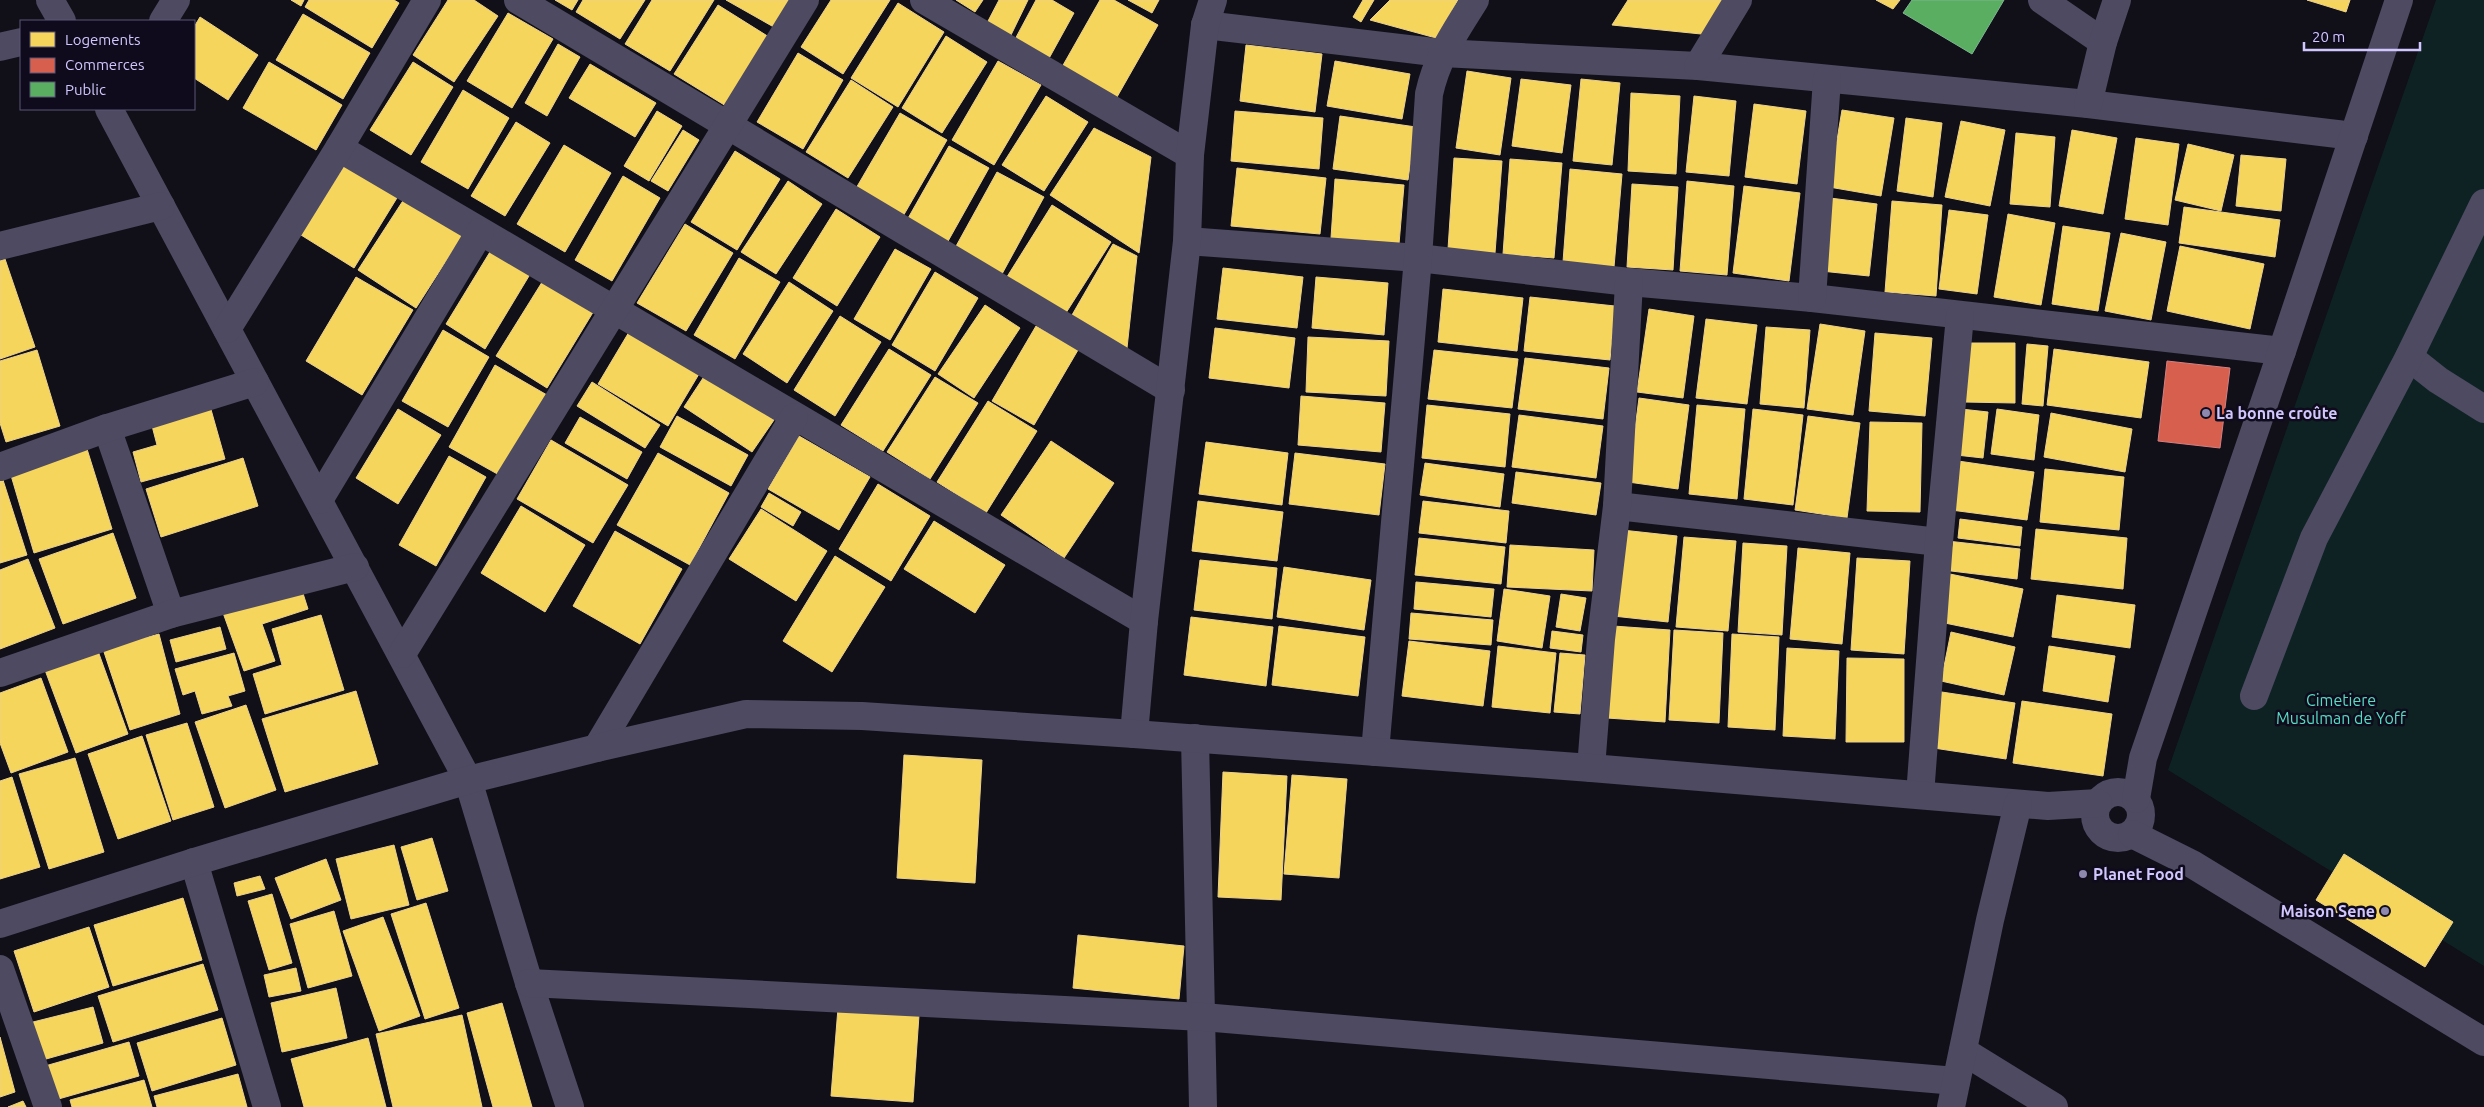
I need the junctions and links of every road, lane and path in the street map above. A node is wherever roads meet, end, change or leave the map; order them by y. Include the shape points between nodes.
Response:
1 (50, 0) edge
2 (176, 0) edge
3 (426, 0) edge
4 (518, 0) edge
5 (805, 0) edge
6 (924, 0) edge
7 (1475, 0) edge
8 (1738, 0) edge
9 (2042, 0) edge
10 (2117, 0) edge
11 (2399, 0) edge
12 (1209, 12) edge
13 (61, 20) edge
14 (164, 20) edge
15 (20, 42) edge
16 (2103, 42) junction
17 (0, 47) edge
18 (1442, 53) junction
19 (1698, 66) junction
20 (1827, 79) junction
21 (2088, 104) junction
22 (111, 110) edge
23 (728, 126) junction
24 (2354, 136) junction
25 (339, 148) junction
26 (1190, 155) junction
27 (2484, 203) edge
28 (161, 206) junction
29 (480, 232) junction
30 (1187, 241) junction
31 (0, 246) edge
32 (1418, 258) junction
33 (1629, 282) junction
34 (1812, 298) junction
35 (614, 311) junction
36 (1960, 316) junction
37 (227, 329) junction
38 (2282, 351) junction
39 (2409, 357) junction
40 (255, 382) junction
41 (1171, 390) junction
42 (2484, 409) edge
43 (794, 417) junction
44 (107, 428) junction
45 (0, 467) edge
46 (319, 500) junction
47 (1617, 506) junction
48 (1938, 542) junction
49 (355, 567) junction
50 (171, 614) junction
51 (1144, 622) junction
52 (402, 654) junction
53 (0, 673) edge
54 (2254, 696) dead end
55 (1134, 734) junction
56 (1195, 738) junction
57 (597, 748) junction
58 (1374, 752) junction
59 (1591, 768) junction
60 (468, 780) junction
61 (1920, 796) junction
62 (2018, 804) junction
63 (2120, 812) junction
64 (194, 862) junction
65 (0, 924) edge
66 (0, 969) edge
67 (529, 983) junction
68 (1203, 1017) junction
69 (2484, 1042) edge
70 (1963, 1051) junction
71 (1954, 1094) edge
72 (48, 1107) edge
73 (267, 1107) edge
74 (570, 1107) edge
75 (1203, 1107) edge
76 (2054, 1107) edge

1 - 13 street
2 - 14 street
3 - 25 street
4 - 23 street
5 - 23 street
6 - 26 street
7 - 18 street
8 - 19 street
9 - 16 street
10 - 16 street
11 - 24 street
12 - 18 street
12 - 26 street
15 - 17 street
16 - 21 street
18 - 19 street
18 - 32 street via 1429,94
19 - 20 street
20 - 21 street
20 - 34 street
21 - 24 street
22 - 28 street
23 - 35 street
23 - 41 street
24 - 38 street
25 - 29 street
25 - 37 street
26 - 30 street
27 - 39 street
28 - 31 street
28 - 37 street
29 - 35 street
29 - 46 street
30 - 32 street
30 - 41 street
32 - 33 street
32 - 58 street
33 - 34 street
33 - 47 street
34 - 36 street
35 - 43 street
35 - 52 street
36 - 38 street
36 - 48 street
37 - 40 street
38 - 63 street via 2142,758
39 - 42 street
39 - 54 street via 2314,538
40 - 44 street
40 - 46 street
41 - 51 street
43 - 51 street
43 - 57 street
44 - 45 street
44 - 50 street
46 - 49 street
47 - 48 street
47 - 59 street via 1601,639
48 - 61 street
49 - 50 street
49 - 52 street
50 - 53 street
51 - 55 street
52 - 60 street
55 - 56 street
55 - 57 street via 862,716 746,714
56 - 58 street
56 - 68 street
57 - 60 street
58 - 59 street
59 - 61 street
60 - 64 street
60 - 67 street
61 - 62 street
62 - 63 street
62 - 70 street
63 - 69 street via 2192,864
64 - 65 street
64 - 73 street
66 - 72 street
67 - 68 street
67 - 74 street
68 - 71 street
68 - 75 street
70 - 71 street
70 - 76 street

